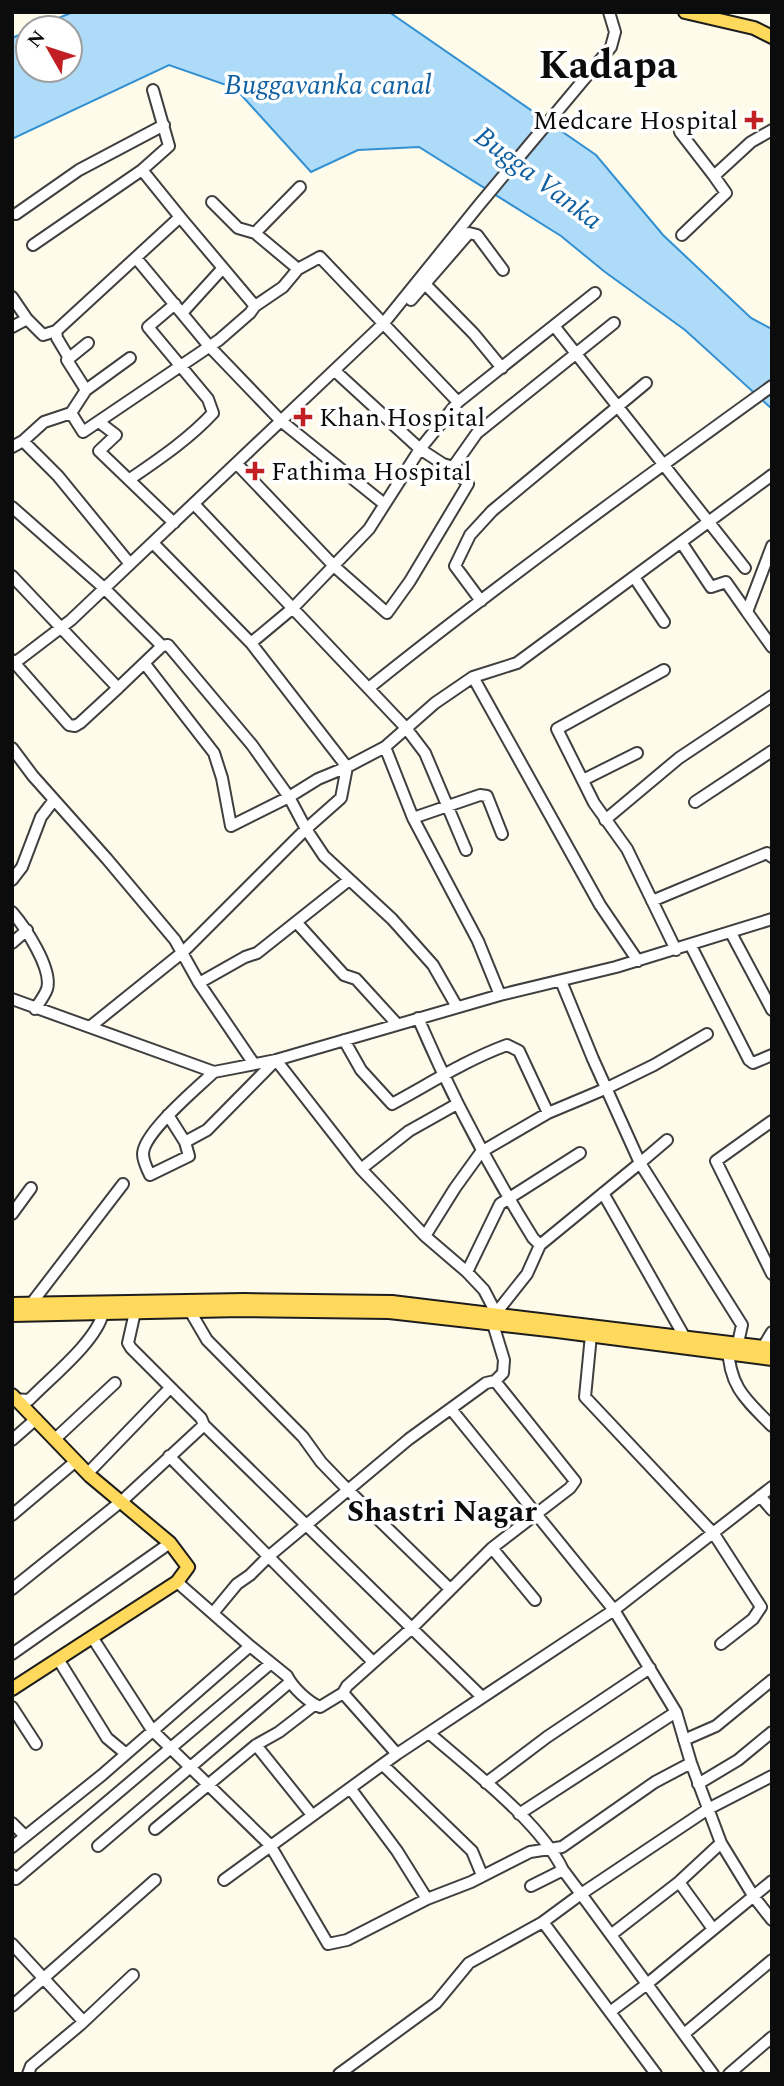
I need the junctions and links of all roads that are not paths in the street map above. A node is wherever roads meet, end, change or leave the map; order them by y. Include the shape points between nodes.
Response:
1 (609, 12) edge
2 (685, 12) edge
3 (711, 15) edge
4 (772, 37) edge
5 (153, 90) dead end
6 (164, 125) junction
7 (772, 130) edge
8 (680, 132) dead end
9 (142, 170) junction
10 (714, 176) junction
11 (300, 187) dead end
12 (212, 202) dead end
13 (16, 214) dead end
14 (180, 217) junction
15 (255, 233) junction
16 (682, 235) dead end
17 (33, 245) dead end
18 (136, 258) junction
19 (222, 269) junction
20 (298, 269) junction
21 (503, 270) dead end
22 (425, 284) junction
23 (595, 293) dead end
24 (12, 298) edge
25 (255, 306) junction
26 (178, 308) junction
27 (27, 319) junction
28 (614, 323) dead end
29 (385, 326) junction
30 (12, 327) edge
31 (555, 327) junction
32 (56, 331) junction
33 (88, 343) dead end
34 (208, 346) junction
35 (576, 354) junction
36 (69, 358) junction
37 (130, 358) dead end
38 (182, 366) junction
39 (502, 368) junction
40 (335, 370) junction
41 (646, 383) dead end
42 (772, 386) edge
43 (86, 390) junction
44 (458, 402) junction
45 (619, 407) junction
46 (71, 413) junction
47 (281, 421) junction
48 (99, 422) junction
49 (23, 441) junction
50 (12, 447) edge
51 (420, 449) junction
52 (237, 464) junction
53 (663, 464) junction
54 (453, 467) junction
55 (772, 475) edge
56 (130, 479) junction
57 (383, 503) junction
58 (194, 504) junction
59 (12, 508) edge
60 (707, 522) junction
61 (174, 523) junction
62 (681, 542) junction
63 (153, 543) junction
64 (772, 546) edge
65 (130, 565) junction
66 (335, 567) junction
67 (745, 568) dead end
68 (12, 576) edge
69 (634, 577) junction
70 (104, 589) junction
71 (481, 601) junction
72 (293, 608) junction
73 (747, 612) junction
74 (664, 622) dead end
75 (60, 629) junction
76 (768, 631) edge
77 (251, 643) junction
78 (162, 646) junction
79 (772, 647) edge
80 (13, 663) edge
81 (145, 664) junction
82 (664, 670) dead end
83 (473, 677) junction
84 (370, 687) junction
85 (118, 688) junction
86 (772, 696) edge
87 (406, 728) junction
88 (385, 747) junction
89 (12, 748) edge
90 (772, 751) edge
91 (637, 753) dead end
92 (347, 767) junction
93 (583, 780) junction
94 (289, 797) junction
95 (54, 800) junction
96 (695, 802) dead end
97 (448, 806) junction
98 (413, 818) junction
99 (605, 820) junction
100 (306, 829) junction
101 (502, 834) dead end
102 (466, 850) dead end
103 (772, 857) edge
104 (18, 859) edge
105 (12, 880) edge
106 (349, 880) junction
107 (652, 901) junction
108 (12, 912) edge
109 (772, 919) edge
110 (297, 923) junction
111 (27, 930) junction
112 (731, 933) junction
113 (12, 943) edge
114 (691, 946) junction
115 (676, 950) junction
116 (183, 952) junction
117 (638, 961) junction
118 (561, 981) junction
119 (199, 983) junction
120 (500, 995) junction
121 (15, 1004) edge
122 (457, 1007) junction
123 (35, 1009) junction
124 (772, 1010) edge
125 (418, 1018) junction
126 (397, 1024) junction
127 (91, 1026) junction
128 (707, 1034) dead end
129 (344, 1040) junction
130 (772, 1055) edge
131 (276, 1060) junction
132 (254, 1065) junction
133 (214, 1072) junction
134 (442, 1074) junction
135 (605, 1089) junction
136 (457, 1104) junction
137 (548, 1112) junction
138 (168, 1115) junction
139 (772, 1121) edge
140 (667, 1140) dead end
141 (185, 1142) junction
142 (481, 1152) junction
143 (580, 1153) dead end
144 (640, 1163) junction
145 (361, 1169) junction
146 (123, 1184) dead end
147 (32, 1188) dead end
148 (603, 1193) junction
149 (508, 1198) junction
150 (12, 1214) edge
151 (425, 1236) junction
152 (540, 1245) junction
153 (467, 1272) junction
154 (772, 1274) edge
155 (12, 1304) edge
156 (31, 1304) junction
157 (190, 1311) junction
158 (135, 1312) junction
159 (103, 1313) junction
160 (12, 1315) edge
161 (495, 1318) junction
162 (772, 1332) edge
163 (591, 1335) junction
164 (684, 1336) junction
165 (731, 1346) junction
166 (768, 1347) edge
167 (772, 1359) edge
168 (495, 1381) junction
169 (115, 1384) dead end
170 (170, 1388) junction
171 (13, 1397) edge
172 (451, 1409) junction
173 (36, 1419) junction
174 (204, 1425) junction
175 (772, 1426) edge
176 (55, 1439) junction
177 (12, 1440) edge
178 (169, 1457) junction
179 (76, 1461) junction
180 (88, 1473) junction
181 (772, 1487) edge
182 (348, 1490) junction
183 (760, 1496) junction
184 (121, 1501) junction
185 (772, 1510) edge
186 (536, 1513) junction
187 (12, 1515) edge
188 (306, 1525) junction
189 (713, 1533) junction
190 (170, 1543) junction
191 (492, 1548) junction
192 (268, 1557) junction
193 (177, 1582) junction
194 (12, 1589) edge
195 (450, 1589) junction
196 (535, 1600) dead end
197 (614, 1610) junction
198 (213, 1613) junction
199 (412, 1628) junction
200 (92, 1637) junction
201 (721, 1644) dead end
202 (250, 1646) junction
203 (12, 1654) edge
204 (58, 1659) junction
205 (373, 1662) junction
206 (270, 1664) junction
207 (650, 1668) junction
208 (772, 1680) edge
209 (290, 1682) junction
210 (12, 1689) edge
211 (343, 1693) junction
212 (482, 1697) junction
213 (314, 1705) junction
214 (12, 1707) edge
215 (676, 1712) junction
216 (152, 1730) junction
217 (772, 1732) edge
218 (429, 1733) junction
219 (684, 1740) junction
220 (36, 1744) dead end
221 (256, 1745) junction
222 (170, 1750) junction
223 (125, 1753) junction
224 (397, 1755) junction
225 (691, 1762) junction
226 (383, 1765) junction
227 (191, 1767) junction
228 (772, 1776) edge
229 (486, 1783) junction
230 (698, 1784) junction
231 (210, 1785) junction
232 (350, 1788) junction
233 (708, 1810) junction
234 (519, 1814) junction
235 (312, 1815) junction
236 (12, 1823) edge
237 (155, 1829) dead end
238 (25, 1836) junction
239 (721, 1843) junction
240 (270, 1845) junction
241 (98, 1846) dead end
242 (12, 1847) edge
243 (550, 1849) junction
244 (563, 1870) junction
245 (12, 1875) edge
246 (482, 1875) junction
247 (155, 1880) dead end
248 (223, 1880) dead end
249 (772, 1881) edge
250 (679, 1882) junction
251 (531, 1886) dead end
252 (581, 1894) junction
253 (754, 1897) junction
254 (427, 1899) junction
255 (772, 1920) edge
256 (544, 1922) junction
257 (713, 1929) junction
258 (612, 1934) junction
259 (12, 1944) edge
260 (772, 1960) edge
261 (133, 1975) dead end
262 (43, 1976) junction
263 (647, 1984) junction
264 (12, 2007) edge
265 (610, 2012) junction
266 (82, 2021) junction
267 (684, 2034) junction
268 (772, 2037) edge
269 (28, 2074) edge
270 (339, 2074) edge
271 (656, 2074) edge
272 (713, 2074) edge
273 (729, 2074) edge

1 - 29 street via 615,32 611,47
2 - 3 main road
3 - 4 main road
5 - 6 street
6 - 9 street via 169,148
6 - 13 street via 79,170
7 - 10 street via 751,142
8 - 10 street
9 - 14 street
9 - 17 street
10 - 16 street via 726,193
11 - 15 street
12 - 15 street via 238,228
14 - 18 street
14 - 19 street
15 - 20 street
18 - 26 street
18 - 32 street
19 - 25 street
19 - 26 street
20 - 25 street via 283,287
20 - 29 street via 320,257
21 - 22 street via 477,235 469,233
22 - 29 street
22 - 39 street
23 - 31 street
24 - 27 street
25 - 34 street
26 - 34 street
26 - 38 street via 148,327
27 - 30 street
27 - 32 street via 43,335
28 - 35 street
29 - 40 street
29 - 44 street
31 - 35 street
31 - 39 street
32 - 36 street
33 - 36 street
34 - 38 street
34 - 47 street
35 - 45 street
35 - 54 street via 477,433
36 - 43 street
37 - 43 street
38 - 48 street
38 - 56 street via 208,399 213,413
39 - 44 street
40 - 47 street
40 - 51 street
41 - 45 street
42 - 53 street
43 - 46 street
44 - 51 street
45 - 53 street
45 - 71 street via 492,510 470,535 455,566
46 - 48 street via 83,432
46 - 49 street via 44,422
47 - 52 street
47 - 57 street
48 - 56 street via 116,435 99,451
49 - 50 street
49 - 65 street via 58,476
51 - 54 street
51 - 57 street
52 - 58 street
52 - 66 street
53 - 60 street
53 - 71 street
54 - 66 street via 468,484 387,613
55 - 60 street
56 - 61 street
57 - 66 street via 369,529
58 - 61 street
58 - 72 street
59 - 70 street
60 - 62 street
60 - 67 street
61 - 63 street
62 - 69 street
62 - 73 street via 711,587 726,583
63 - 65 street
63 - 77 street
64 - 73 street
65 - 70 street
66 - 72 street
68 - 75 street
69 - 74 street
69 - 83 street via 517,663
70 - 75 street
70 - 78 street
71 - 84 street
72 - 77 street
72 - 84 street
73 - 76 street
75 - 80 street
75 - 85 street
76 - 79 street
77 - 92 street
78 - 81 street
78 - 94 street via 168,645
80 - 85 street via 69,725 80,723
81 - 85 street
81 - 94 street via 214,754 230,826
82 - 93 street via 557,729
83 - 87 street
83 - 117 street via 600,905
84 - 87 street
86 - 99 street via 679,758
87 - 88 street
87 - 97 street via 425,753
88 - 92 street
88 - 98 street
89 - 95 street
90 - 96 street
91 - 93 street
92 - 94 street
92 - 100 street via 341,798
93 - 99 street
94 - 100 street
95 - 104 street
95 - 116 street
97 - 98 street
97 - 101 street via 487,796
97 - 102 street
98 - 120 street via 478,941
99 - 107 street via 627,849
100 - 106 street via 324,856
100 - 116 street
103 - 107 street via 767,853
104 - 105 street via 22,867
106 - 110 street
106 - 122 street via 433,965
107 - 115 street
108 - 111 street
109 - 112 street
110 - 119 street via 257,953
110 - 126 street
111 - 113 street
111 - 123 street via 48,987
112 - 114 street
112 - 124 street
114 - 115 street
114 - 130 street via 749,1060 753,1063
115 - 117 street
116 - 119 street
116 - 127 street
117 - 118 street
118 - 120 street
118 - 135 street
119 - 132 street
120 - 122 street
121 - 123 street
122 - 125 street
123 - 127 street
125 - 126 street
125 - 134 street
126 - 129 street
127 - 133 street
128 - 135 street
129 - 131 street
129 - 134 street via 361,1070 392,1104
131 - 132 street
131 - 141 street via 207,1130
131 - 145 street
132 - 133 street
133 - 138 street
134 - 136 street
134 - 137 street via 507,1045 519,1051
135 - 137 street
135 - 144 street
136 - 142 street
136 - 145 street via 409,1131
137 - 142 street
138 - 141 street
138 - 141 street via 142,1155 150,1174 189,1156
139 - 154 street via 716,1161
140 - 144 street
142 - 149 street
142 - 151 street
143 - 149 street
144 - 148 street
144 - 165 street via 742,1325
145 - 151 street
146 - 156 street
147 - 150 street
148 - 152 street
148 - 164 street
149 - 152 street
149 - 153 street via 500,1205
151 - 153 street
152 - 161 street via 527,1274
153 - 161 street via 484,1290
155 - 156 main road
156 - 161 main road via 392,1302
157 - 158 main road
157 - 161 main road via 389,1312
157 - 182 street via 207,1340 303,1437
158 - 159 main road
158 - 170 street via 128,1343
159 - 160 main road
159 - 171 street via 100,1324 79,1349 29,1400
161 - 163 main road
161 - 164 main road
161 - 168 street via 504,1360 503,1373
162 - 166 street
163 - 165 main road
163 - 189 street via 585,1397
164 - 165 main road
165 - 166 main road
165 - 167 main road
165 - 175 street via 731,1374
168 - 172 street
168 - 186 street via 575,1481
169 - 176 street
170 - 174 street
170 - 180 street
171 - 173 main road
172 - 182 street
172 - 186 street
173 - 176 main road
173 - 177 street
174 - 178 street
174 - 188 street
176 - 179 main road
178 - 184 street
178 - 192 street
179 - 180 main road
179 - 187 street
180 - 184 main road
181 - 183 street
182 - 188 street
182 - 195 street
183 - 185 street
183 - 189 street
184 - 190 main road
184 - 194 street
186 - 191 street
186 - 197 street
188 - 192 street
188 - 199 street
189 - 197 street
189 - 201 street via 761,1607
190 - 193 main road via 188,1567
190 - 203 street
191 - 195 street
191 - 196 street
192 - 198 street
192 - 205 street
193 - 198 street
193 - 200 main road
195 - 199 street
197 - 207 street
197 - 212 street
198 - 202 street
199 - 205 street
199 - 212 street
200 - 204 main road
200 - 216 street
202 - 206 street
202 - 216 street
204 - 210 main road
204 - 223 street via 107,1738
205 - 211 street
206 - 209 street
206 - 222 street
207 - 215 street
207 - 229 street
208 - 219 street via 716,1726
209 - 213 street
209 - 227 street
211 - 213 street via 320,1707
211 - 224 street
212 - 218 street
213 - 221 street
214 - 220 street
215 - 219 street
215 - 234 street
216 - 222 street
216 - 223 street
217 - 230 street
218 - 224 street
218 - 229 street
219 - 225 street
221 - 231 street
221 - 235 street
222 - 227 street
222 - 245 street via 16,1879
223 - 238 street
224 - 226 street
225 - 230 street
225 - 243 street via 562,1847
226 - 232 street
226 - 246 street via 472,1851
227 - 231 street
227 - 241 street
228 - 233 street
229 - 234 street
230 - 233 street
231 - 237 street
231 - 240 street
232 - 235 street
232 - 254 street
233 - 239 street
233 - 252 street
234 - 243 street
235 - 240 street
236 - 238 street
238 - 242 street
239 - 250 street
239 - 253 street
240 - 248 street
240 - 254 street via 328,1944 347,1940
243 - 244 street
243 - 246 street via 530,1852
244 - 251 street
244 - 252 street
246 - 254 street
247 - 262 street
249 - 253 street
250 - 257 street
250 - 258 street
252 - 256 street
252 - 258 street
253 - 255 street
253 - 257 street
256 - 265 street
256 - 270 street via 469,1963 436,2003
257 - 263 street
258 - 263 street
259 - 262 street
260 - 267 street
261 - 266 street
262 - 264 street
262 - 266 street
263 - 265 street
263 - 267 street
265 - 271 street
266 - 269 street via 31,2066
267 - 272 street
268 - 273 street

